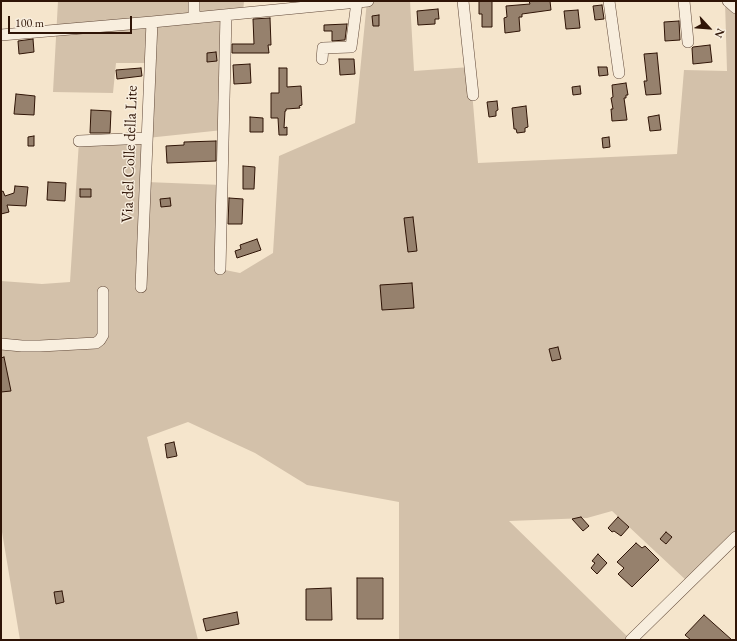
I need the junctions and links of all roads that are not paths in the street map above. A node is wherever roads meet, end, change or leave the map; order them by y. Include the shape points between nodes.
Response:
1 (194, 1) edge
2 (365, 1) edge
3 (463, 1) edge
4 (609, 1) edge
5 (684, 1) edge
6 (728, 1) edge
7 (267, 6) edge
8 (736, 8) edge
9 (226, 15) junction
10 (194, 18) junction
11 (152, 22) junction
12 (1, 35) edge
13 (688, 42) dead end
14 (322, 59) dead end
15 (619, 73) dead end
16 (473, 95) dead end
17 (147, 138) junction
18 (79, 141) dead end
19 (220, 269) dead end
20 (141, 286) dead end
21 (103, 292) dead end
22 (1, 344) edge
23 (736, 537) edge
24 (631, 640) edge

1 - 10 street
2 - 7 street
2 - 14 street via 351,47 323,48
3 - 16 street
4 - 15 street
5 - 13 street
6 - 8 street
7 - 9 street
9 - 10 street
9 - 19 street
10 - 11 street
11 - 12 street
11 - 17 street, Via del Colle della Lite
17 - 18 street
17 - 20 street, Via del Colle della Lite
21 - 22 street via 103,335 96,343 40,346
23 - 24 street

